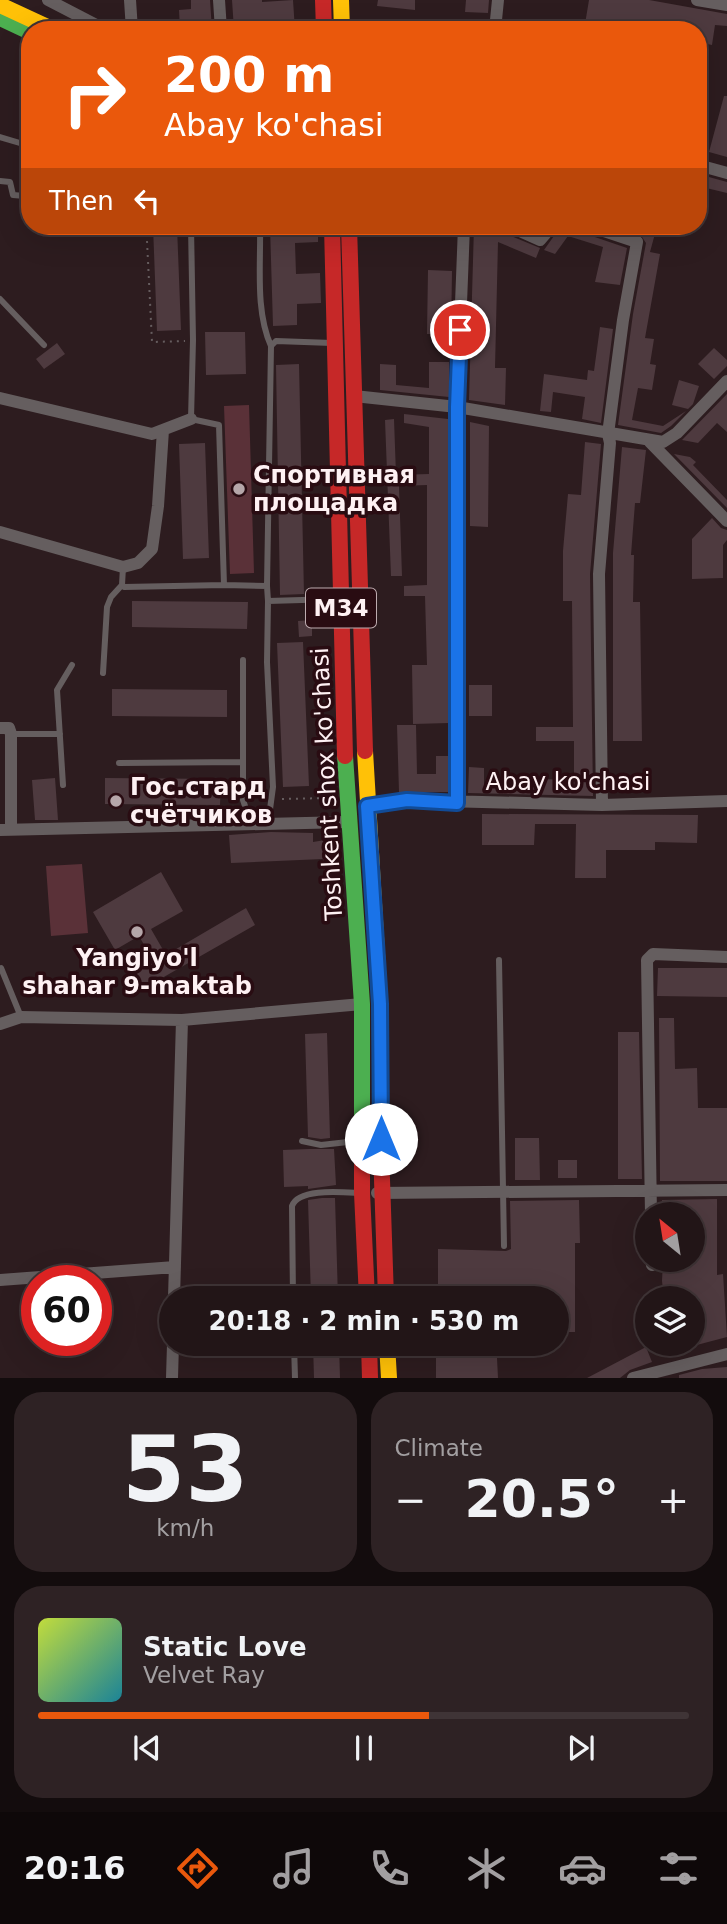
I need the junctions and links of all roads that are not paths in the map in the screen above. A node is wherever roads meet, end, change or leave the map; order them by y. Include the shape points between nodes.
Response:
1 (48, 0) edge
2 (130, 0) edge
3 (219, 0) edge
4 (323, 0) edge
5 (341, 0) edge
6 (498, 0) edge
7 (697, 0) edge
8 (0, 5) edge
9 (727, 5) edge
10 (0, 18) edge
11 (35, 21) edge
12 (89, 21) edge
13 (131, 21) edge
14 (220, 21) edge
15 (323, 21) edge
16 (342, 21) edge
17 (496, 21) edge
18 (21, 28) edge
19 (0, 137) edge
20 (21, 143) edge
21 (707, 167) edge
22 (727, 173) edge
23 (0, 181) edge
24 (21, 196) edge
25 (191, 235) edge
26 (260, 235) edge
27 (333, 235) edge
28 (349, 235) edge
29 (464, 235) edge
30 (529, 235) edge
31 (544, 235) edge
32 (616, 235) edge
33 (0, 299) edge
34 (344, 343) junction
35 (44, 345) dead end
36 (271, 346) junction
37 (727, 381) edge
38 (354, 396) junction
39 (0, 398) edge
40 (457, 407) junction
41 (191, 419) junction
42 (163, 429) junction
43 (608, 434) junction
44 (648, 440) junction
45 (727, 521) edge
46 (0, 532) edge
47 (123, 567) junction
48 (122, 585) junction
49 (224, 585) junction
50 (267, 586) junction
51 (341, 599) junction
52 (268, 601) junction
53 (243, 660) dead end
54 (72, 665) dead end
55 (103, 673) dead end
56 (6, 731) edge
57 (60, 733) junction
58 (243, 762) junction
59 (119, 763) dead end
60 (63, 785) dead end
61 (727, 801) edge
62 (457, 803) junction
63 (601, 805) junction
64 (367, 806) junction
65 (347, 814) junction
66 (369, 823) junction
67 (251, 824) junction
68 (268, 824) junction
69 (5, 830) edge
70 (727, 957) edge
71 (499, 960) dead end
72 (1, 968) edge
73 (362, 1004) junction
74 (21, 1017) junction
75 (182, 1020) junction
76 (0, 1024) edge
77 (302, 1141) dead end
78 (363, 1141) junction
79 (727, 1190) edge
80 (651, 1191) junction
81 (503, 1192) junction
82 (362, 1193) junction
83 (382, 1193) junction
84 (651, 1202) edge
85 (504, 1246) dead end
86 (175, 1267) junction
87 (0, 1280) edge
88 (174, 1286) edge
89 (293, 1286) edge
90 (366, 1286) edge
91 (386, 1286) edge
92 (727, 1354) edge
93 (173, 1356) edge
94 (294, 1356) edge
95 (369, 1356) edge
96 (388, 1356) edge
97 (172, 1378) edge
98 (295, 1378) edge
99 (370, 1378) edge
100 (389, 1378) edge
101 (634, 1378) edge

1 - 12 street
2 - 13 street
3 - 14 street
4 - 15 main road
5 - 16 main road
6 - 17 street
7 - 9 street
8 - 11 main road
10 - 18 main road
19 - 20 lane
21 - 22 street
23 - 24 lane via 10,182 13,195
25 - 41 lane
26 - 36 lane via 261,314
27 - 34 main road, Toshkent shox ko'chasi / M34
28 - 34 main road, Toshkent shox ko'chasi / M34
29 - 40 street
30 - 31 street via 540,240
32 - 43 street via 637,242
33 - 35 lane
34 - 36 lane via 276,341
34 - 38 main road, Toshkent shox ko'chasi / M34
34 - 51 main road, Toshkent shox ko'chasi / M34
36 - 50 lane
37 - 44 street via 677,433 663,442
38 - 40 street
38 - 64 main road, M34
39 - 42 street via 152,434
40 - 43 street
40 - 62 street
41 - 42 street
41 - 49 lane via 219,425
42 - 47 street via 152,550 138,564
43 - 44 street
43 - 63 street via 611,443 599,574
44 - 45 street
46 - 47 street
47 - 48 lane
48 - 49 lane
48 - 55 lane via 107,607
49 - 50 lane
50 - 52 lane
51 - 52 lane
51 - 65 main road, Toshkent shox ko'chasi / M34
52 - 68 lane via 273,788
53 - 58 lane
54 - 57 lane via 57,690
56 - 57 lane
56 - 69 street
57 - 60 lane
58 - 59 lane
58 - 67 lane via 243,800
61 - 63 street, Abay ko'chasi
62 - 63 street, Abay ko'chasi
62 - 64 street, Abay ko'chasi via 407,800
64 - 65 main road
64 - 66 main road, Toshkent shox ko'chasi / M34
65 - 66 main road
65 - 68 street
65 - 73 main road, Toshkent shox ko'chasi / M34
66 - 83 main road, Toshkent shox ko'chasi / M34 via 380,1004
67 - 68 street
67 - 69 street
70 - 80 street via 653,954 647,961
71 - 81 lane
72 - 74 lane
73 - 75 street
73 - 78 main road, Toshkent shox ko'chasi / M34
74 - 75 street
74 - 76 street
75 - 86 street
77 - 78 lane via 321,1145
78 - 82 main road, Toshkent shox ko'chasi / M34
79 - 80 street
80 - 81 street
80 - 84 street
81 - 83 street
81 - 85 lane
82 - 83 street
82 - 89 lane via 303,1194 294,1200
82 - 90 main road, Toshkent shox ko'chasi / M34
83 - 91 main road, Toshkent shox ko'chasi / M34
86 - 87 street
86 - 88 street
92 - 101 street
93 - 97 street
94 - 98 lane
95 - 99 main road
96 - 100 main road

